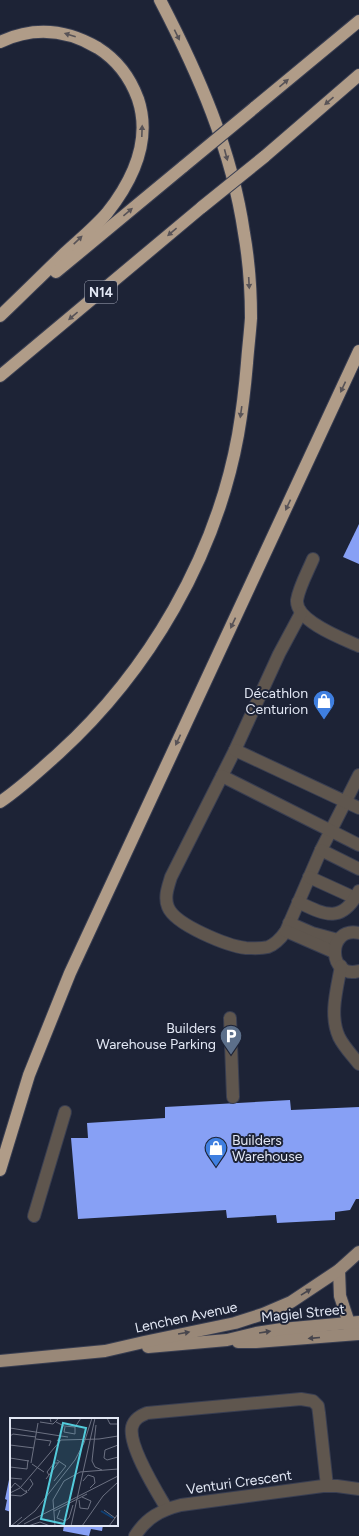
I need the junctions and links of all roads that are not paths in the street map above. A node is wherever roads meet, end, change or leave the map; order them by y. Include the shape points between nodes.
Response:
1 (160, 0) edge
2 (359, 21) edge
3 (0, 42) edge
4 (359, 75) edge
5 (0, 316) edge
6 (359, 352) edge
7 (0, 376) edge
8 (313, 559) dead end
9 (300, 613) junction
10 (316, 625) junction
11 (359, 638) edge
12 (359, 646) edge
13 (235, 750) junction
14 (359, 775) edge
15 (222, 776) junction
16 (0, 802) edge
17 (346, 802) junction
18 (359, 808) edge
19 (330, 832) junction
20 (359, 845) edge
21 (321, 850) junction
22 (359, 869) edge
23 (309, 877) junction
24 (357, 895) edge
25 (298, 902) junction
26 (287, 927) junction
27 (358, 932) edge
28 (338, 940) junction
29 (334, 952) junction
30 (341, 966) junction
31 (358, 971) edge
32 (337, 993) junction
33 (230, 1018) dead end
34 (359, 1064) edge
35 (233, 1097) dead end
36 (65, 1112) dead end
37 (0, 1170) edge
38 (34, 1216) dead end
39 (359, 1252) edge
40 (339, 1270) junction
41 (356, 1330) edge
42 (105, 1351) junction
43 (0, 1361) edge
44 (327, 1486) junction
45 (359, 1489) edge
46 (167, 1509) junction
47 (135, 1536) edge

1 -> 16 highway via 212,111 226,151 244,233 251,319 238,436 226,485 195,569 148,652 115,696 79,735
5 -> 2 highway, bridge
5 -> 3 highway via 106,214 134,170 143,133 140,105 134,88 118,64 106,53 86,41 53,31 24,33
4 -> 7 highway, N14, bridge
6 -> 37 highway via 70,973 29,1075
8 - 9 street via 298,596
9 - 10 street
9 - 13 street
10 - 11 street via 341,630
10 - 12 street
13 - 15 street
13 - 17 street
14 - 17 street
15 - 19 street
15 - 26 street via 171,877 166,896 168,908 186,925 244,948 270,946 278,942
17 - 18 street
17 - 19 street
19 - 20 street
19 - 21 street
21 - 22 street
21 - 23 street
23 - 24 street
23 - 25 street
24 - 25 street via 346,909 328,915
25 - 26 street
26 - 28 street
26 - 29 street
27 - 28 street via 349,933
28 - 29 street
29 - 30 street via 335,959
30 - 31 street via 349,971
30 - 32 street
31 - 32 street
32 - 34 street via 334,1014 336,1028 342,1042
33 - 35 street
36 - 38 street
39 - 40 main road, Lenchen Avenue
40 - 41 main road via 340,1296
42 -> 40 main road, Lenchen Avenue via 235,1323 263,1314 291,1302
41 - 42 main road, Magiel Street via 256,1342 227,1340
42 - 43 main road, Lenchen Avenue
44 - 45 street, Venturi Crescent
44 - 46 street, Venturi Crescent
44 - 46 street via 318,1406 313,1401 301,1399 147,1413 133,1424 133,1438 147,1474
46 - 47 street, Venturi Crescent via 146,1522

